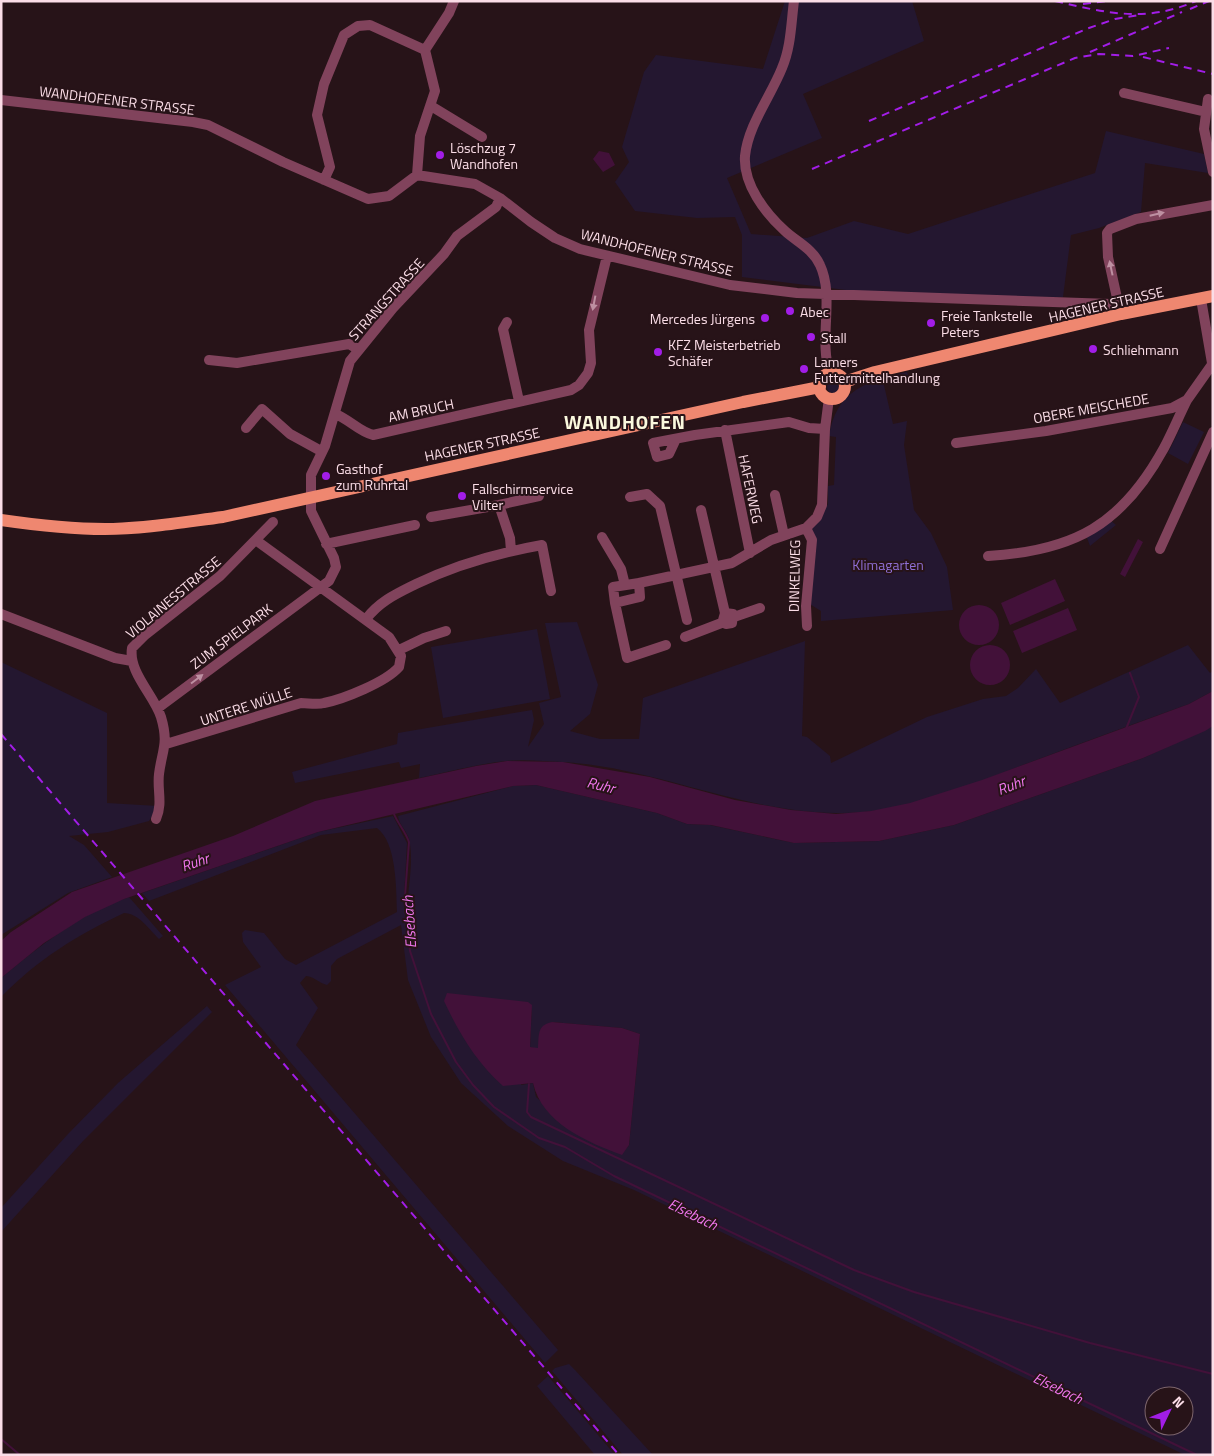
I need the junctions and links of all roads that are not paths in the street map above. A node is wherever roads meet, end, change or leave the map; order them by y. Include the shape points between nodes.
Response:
1 (454, 1) edge
2 (794, 1) edge
3 (425, 50) junction
4 (1124, 93) dead end
5 (1208, 98) dead end
6 (1, 100) edge
7 (431, 106) junction
8 (1206, 112) junction
9 (482, 137) dead end
10 (1213, 172) edge
11 (417, 175) junction
12 (324, 180) junction
13 (500, 198) junction
14 (1213, 205) edge
15 (607, 256) junction
16 (826, 294) junction
17 (1207, 298) edge
18 (507, 322) dead end
19 (359, 350) junction
20 (208, 360) dead end
21 (1212, 367) edge
22 (830, 374) junction
23 (844, 382) junction
24 (820, 387) junction
25 (829, 398) junction
26 (1187, 400) junction
27 (519, 401) junction
28 (335, 414) junction
29 (246, 428) dead end
30 (825, 429) junction
31 (725, 430) junction
32 (1213, 432) edge
33 (676, 439) dead end
34 (956, 443) dead end
35 (321, 451) junction
36 (775, 495) dead end
37 (539, 496) dead end
38 (310, 497) junction
39 (630, 497) dead end
40 (499, 505) junction
41 (701, 510) dead end
42 (431, 517) dead end
43 (1, 520) edge
44 (272, 522) dead end
45 (415, 525) dead end
46 (806, 528) junction
47 (784, 535) junction
48 (602, 537) dead end
49 (257, 541) junction
50 (326, 544) junction
51 (1160, 549) dead end
52 (511, 551) junction
53 (750, 553) junction
54 (988, 556) dead end
55 (714, 568) junction
56 (678, 574) junction
57 (639, 582) junction
58 (321, 586) junction
59 (625, 586) junction
60 (551, 591) dead end
61 (615, 603) junction
62 (760, 608) dead end
63 (1, 614) edge
64 (728, 617) junction
65 (366, 619) junction
66 (687, 620) dead end
67 (807, 626) dead end
68 (446, 631) dead end
69 (686, 637) dead end
70 (666, 645) dead end
71 (399, 650) junction
72 (132, 661) junction
73 (158, 708) junction
74 (166, 744) junction
75 (156, 818) dead end

1 - 3 street
2 - 16 street via 788,50 749,138 745,156 747,175 769,214 814,255 825,279
3 - 7 street via 435,91
3 - 12 street via 370,26 358,26 344,35 328,72 318,108 319,126 330,167
4 - 8 street
5 - 8 street
6 - 12 street, WANDHOFENER STRASSE via 200,124
7 - 9 street
7 - 11 street via 420,136
8 - 10 street via 1204,129
11 - 12 street, WANDHOFENER STRASSE via 390,196 379,199 359,196
11 - 13 street, WANDHOFENER STRASSE via 475,184
13 - 15 street, WANDHOFENER STRASSE via 556,238
13 - 19 street, STRANGSTRASSE via 496,207 457,236
16 -> 14 street, WANDHOFENER STRASSE via 1111,304 1117,298 1108,257 1110,229 1136,219
15 - 16 street, WANDHOFENER STRASSE via 730,285
15 -> 27 street, AM BRUCH via 589,330 591,363 588,373 571,390
16 - 22 street via 824,342
17 - 21 street, HAGENER STRASSE
17 - 23 main road, HAGENER STRASSE via 1121,314
18 - 27 street via 503,329
19 - 20 street via 349,344 237,363
19 - 28 street, STRANGSTRASSE via 350,361
21 - 26 street
22 - 23 main road via 840,376
22 - 24 main road via 823,377
23 - 25 main road via 843,392 834,399
24 - 25 main road via 822,394
24 - 38 main road, HAGENER STRASSE
25 - 30 street
26 - 34 street, OBERE MEISCHEDE via 1172,408 1104,421
26 - 54 street via 1149,474 1109,517 1085,535 1063,544 1034,552
27 - 28 street, AM BRUCH via 373,435 362,432 346,418
28 - 35 street, STRANGSTRASSE
29 - 35 street via 262,409 290,434
30 - 31 street via 789,422
30 - 46 street via 822,505 817,517
31 - 33 street
31 - 53 street, HAFERWEG
32 - 51 street
35 - 38 street, STRANGSTRASSE via 311,475
36 - 47 street
37 - 40 street
38 - 43 main road, HAGENER STRASSE via 223,516 133,528 72,528
38 - 50 street via 310,510
39 - 56 street via 647,494 660,506
40 - 42 street
40 - 52 street
41 - 55 street
44 - 49 street, VIOLAINESSTRASSE
45 - 50 street
46 - 47 street
46 - 67 street, DINKELWEG via 812,540
47 - 53 street
48 - 59 street via 621,569
49 - 58 street
49 - 72 street, VIOLAINESSTRASSE via 200,594 135,644
50 - 58 street via 336,567 329,581
52 - 60 street via 542,545
52 - 65 street via 450,568 384,600
53 - 55 street
55 - 56 street
55 - 64 street
56 - 57 street
56 - 66 street
57 - 59 street
57 - 61 street via 640,597
58 - 65 street
73 -> 58 street, ZUM SPIELPARK
59 - 61 street via 613,587
61 - 70 street via 627,658
62 - 64 street
63 - 72 street via 115,658
64 - 69 street
65 - 71 street via 389,637
68 - 71 street
71 - 74 street, UNTERE WÜLLE via 401,661 395,672 342,697 322,704 301,703
72 - 73 street, VIOLAINESSTRASSE
73 - 74 street, VIOLAINESSTRASSE
74 - 75 street, VIOLAINESSTRASSE via 159,773 161,807

